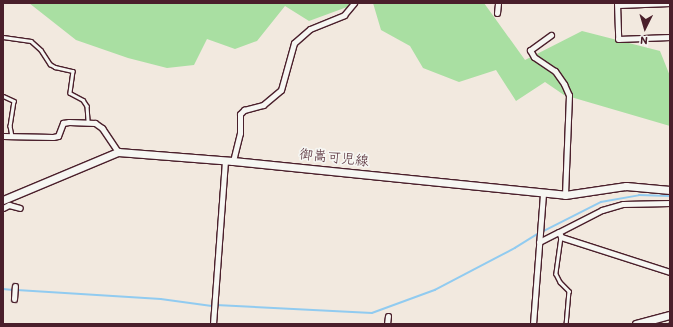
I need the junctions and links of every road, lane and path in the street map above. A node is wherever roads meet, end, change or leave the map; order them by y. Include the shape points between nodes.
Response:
1 (354, 3) edge
2 (498, 3) edge
3 (670, 3) edge
4 (618, 4) edge
5 (497, 13) dead end
6 (551, 36) dead end
7 (3, 37) edge
8 (670, 37) edge
9 (3, 96) edge
10 (88, 123) junction
11 (3, 136) edge
12 (13, 136) junction
13 (118, 152) junction
14 (225, 161) junction
15 (233, 161) junction
16 (670, 190) edge
17 (543, 193) junction
18 (565, 195) junction
19 (3, 200) edge
20 (670, 203) edge
21 (3, 208) edge
22 (20, 208) dead end
23 (560, 234) junction
24 (539, 239) junction
25 (670, 272) edge
26 (14, 286) dead end
27 (14, 296) dead end
28 (670, 315) edge
29 (388, 316) dead end
30 (213, 324) edge
31 (387, 324) edge
32 (533, 324) edge
33 (566, 324) edge
34 (636, 324) edge

1 - 15 street via 344,15 310,29 294,43 281,90 263,105 244,110 240,114 240,134
2 - 5 street
3 - 4 street
4 - 8 street via 618,39
6 - 18 street via 530,50 534,57 555,71 569,95
7 - 10 lane via 31,42 41,50 50,64 73,71 70,94 83,100
9 - 12 lane via 14,101 10,126
10 - 12 street via 63,123 58,136 53,137
10 - 13 street via 99,125
11 - 12 street
13 - 14 main road, 御嵩可児線
13 - 19 main road, 御嵩可児線
14 - 15 main road, 御嵩可児線
14 - 30 street
15 - 17 main road, 御嵩可児線
16 - 18 main road, 御嵩可児線 via 626,186
17 - 18 main road, 御嵩可児線
17 - 24 street
20 - 23 street via 623,204 602,210
21 - 22 street via 9,205
23 - 24 street
23 - 25 street
23 - 33 lane via 556,274 569,291
24 - 32 street
26 - 27 street
28 - 34 main road
29 - 31 street

